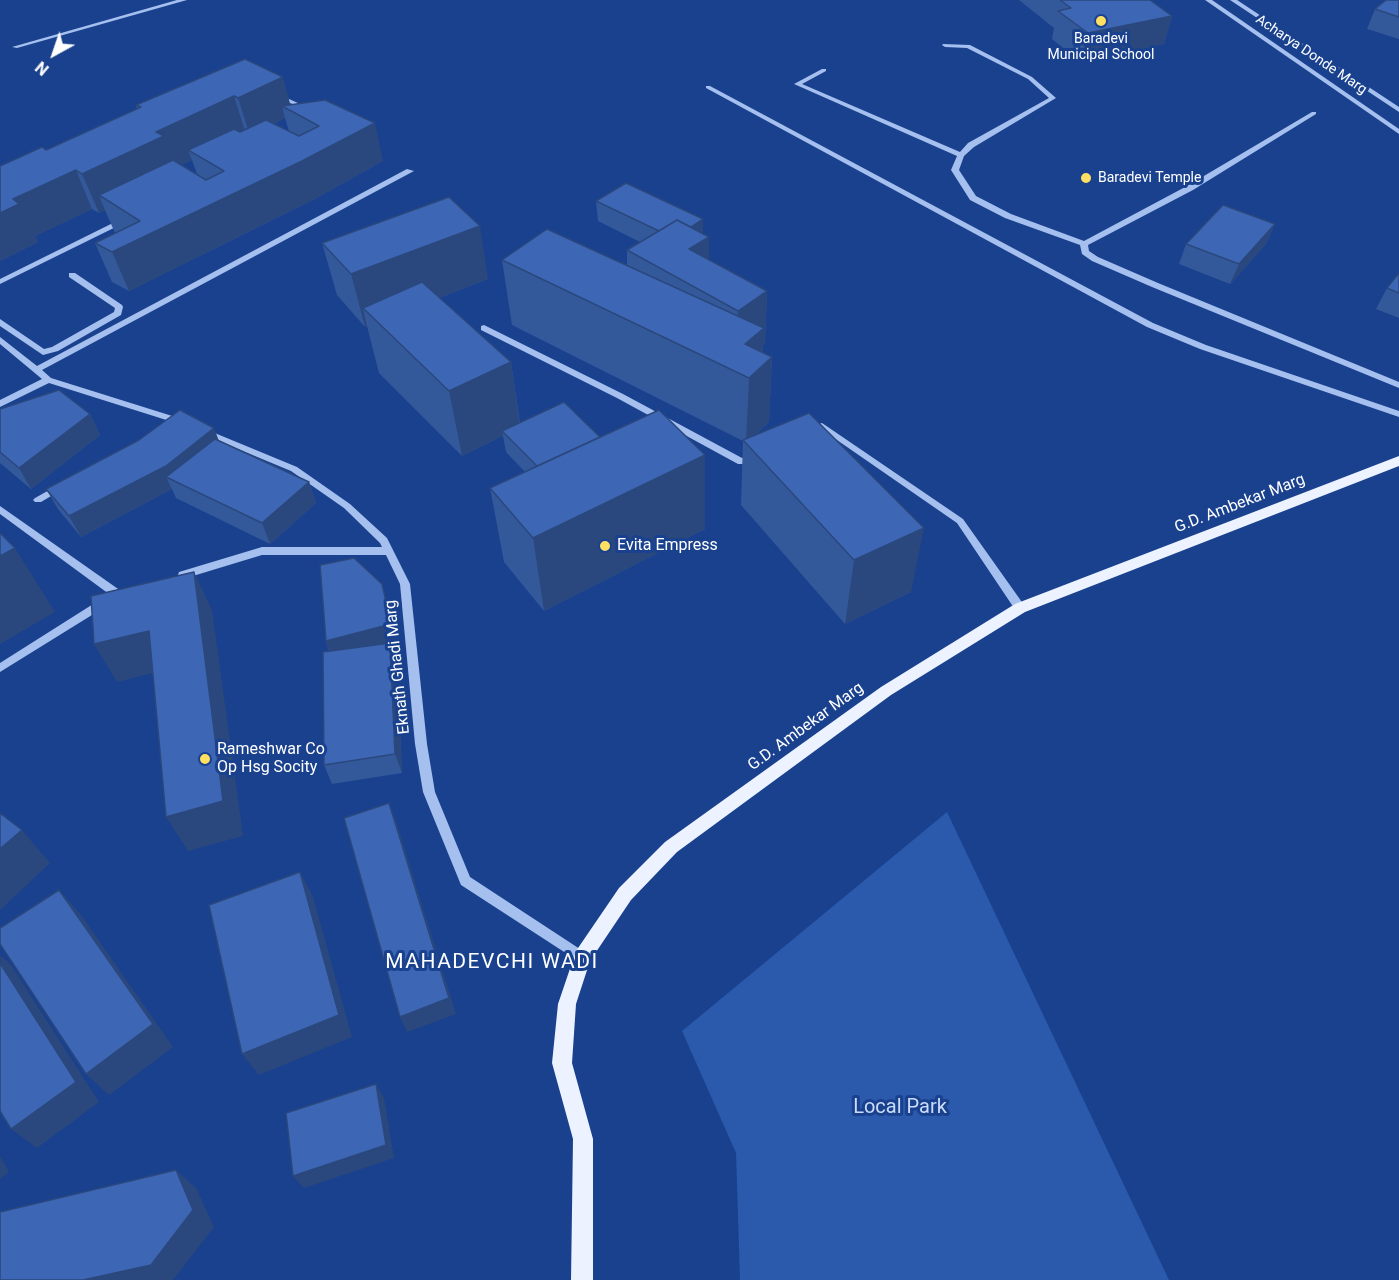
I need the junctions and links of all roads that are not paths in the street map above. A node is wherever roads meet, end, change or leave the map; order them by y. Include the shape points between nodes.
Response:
1 (184, 0) edge
2 (1208, 0) edge
3 (1233, 0) edge
4 (945, 45) dead end
5 (15, 47) dead end
6 (824, 70) dead end
7 (708, 87) dead end
8 (268, 91) edge
9 (1399, 110) edge
10 (1314, 113) dead end
11 (315, 114) edge
12 (1399, 132) edge
13 (961, 154) junction
14 (410, 171) dead end
15 (127, 219) edge
16 (1084, 244) junction
17 (72, 275) dead end
18 (0, 282) edge
19 (109, 318) junction
20 (0, 322) edge
21 (121, 325) junction
22 (484, 328) dead end
23 (20, 337) junction
24 (3, 342) edge
25 (43, 352) junction
26 (32, 367) junction
27 (48, 380) junction
28 (1399, 385) edge
29 (0, 404) edge
30 (1399, 414) edge
31 (797, 433) edge
32 (766, 452) edge
33 (1399, 461) edge
34 (68, 483) edge
35 (38, 500) dead end
36 (0, 509) edge
37 (389, 551) junction
38 (172, 578) edge
39 (1020, 608) junction
40 (0, 668) edge
41 (582, 957) junction
42 (582, 1280) edge

1 - 5 street
2 - 12 street, Acharya Donde Marg
3 - 9 street, Acharya Donde Marg
4 - 13 street via 968,46 1030,78 1053,98
6 - 13 street via 797,84
7 - 30 street via 1150,325
8 - 11 street
10 - 16 street via 1190,189
13 - 16 street via 955,170 973,198 1008,216
14 - 21 street
15 - 18 street
16 - 28 street via 1085,252 1095,259
17 - 19 street via 118,307 118,313
19 - 21 street
19 - 25 street
20 - 23 street
21 - 26 street
22 - 32 street via 741,462
23 - 24 street
23 - 25 street
24 - 26 street
25 - 26 street
26 - 27 street
27 - 29 street
27 - 37 street, Eknath Ghadi Marg via 294,469 347,506 384,541
31 - 39 street via 822,426 960,521
33 - 39 main road, G.D. Ambekar Marg
34 - 35 street
36 - 40 street via 117,594
37 - 38 street via 262,551
37 - 41 street, Eknath Ghadi Marg via 405,584 429,792 465,881
39 - 41 main road, G.D. Ambekar Marg via 886,691 671,847 625,894
41 - 42 main road, G.D. Ambekar Marg via 567,1004 562,1063 582,1139

